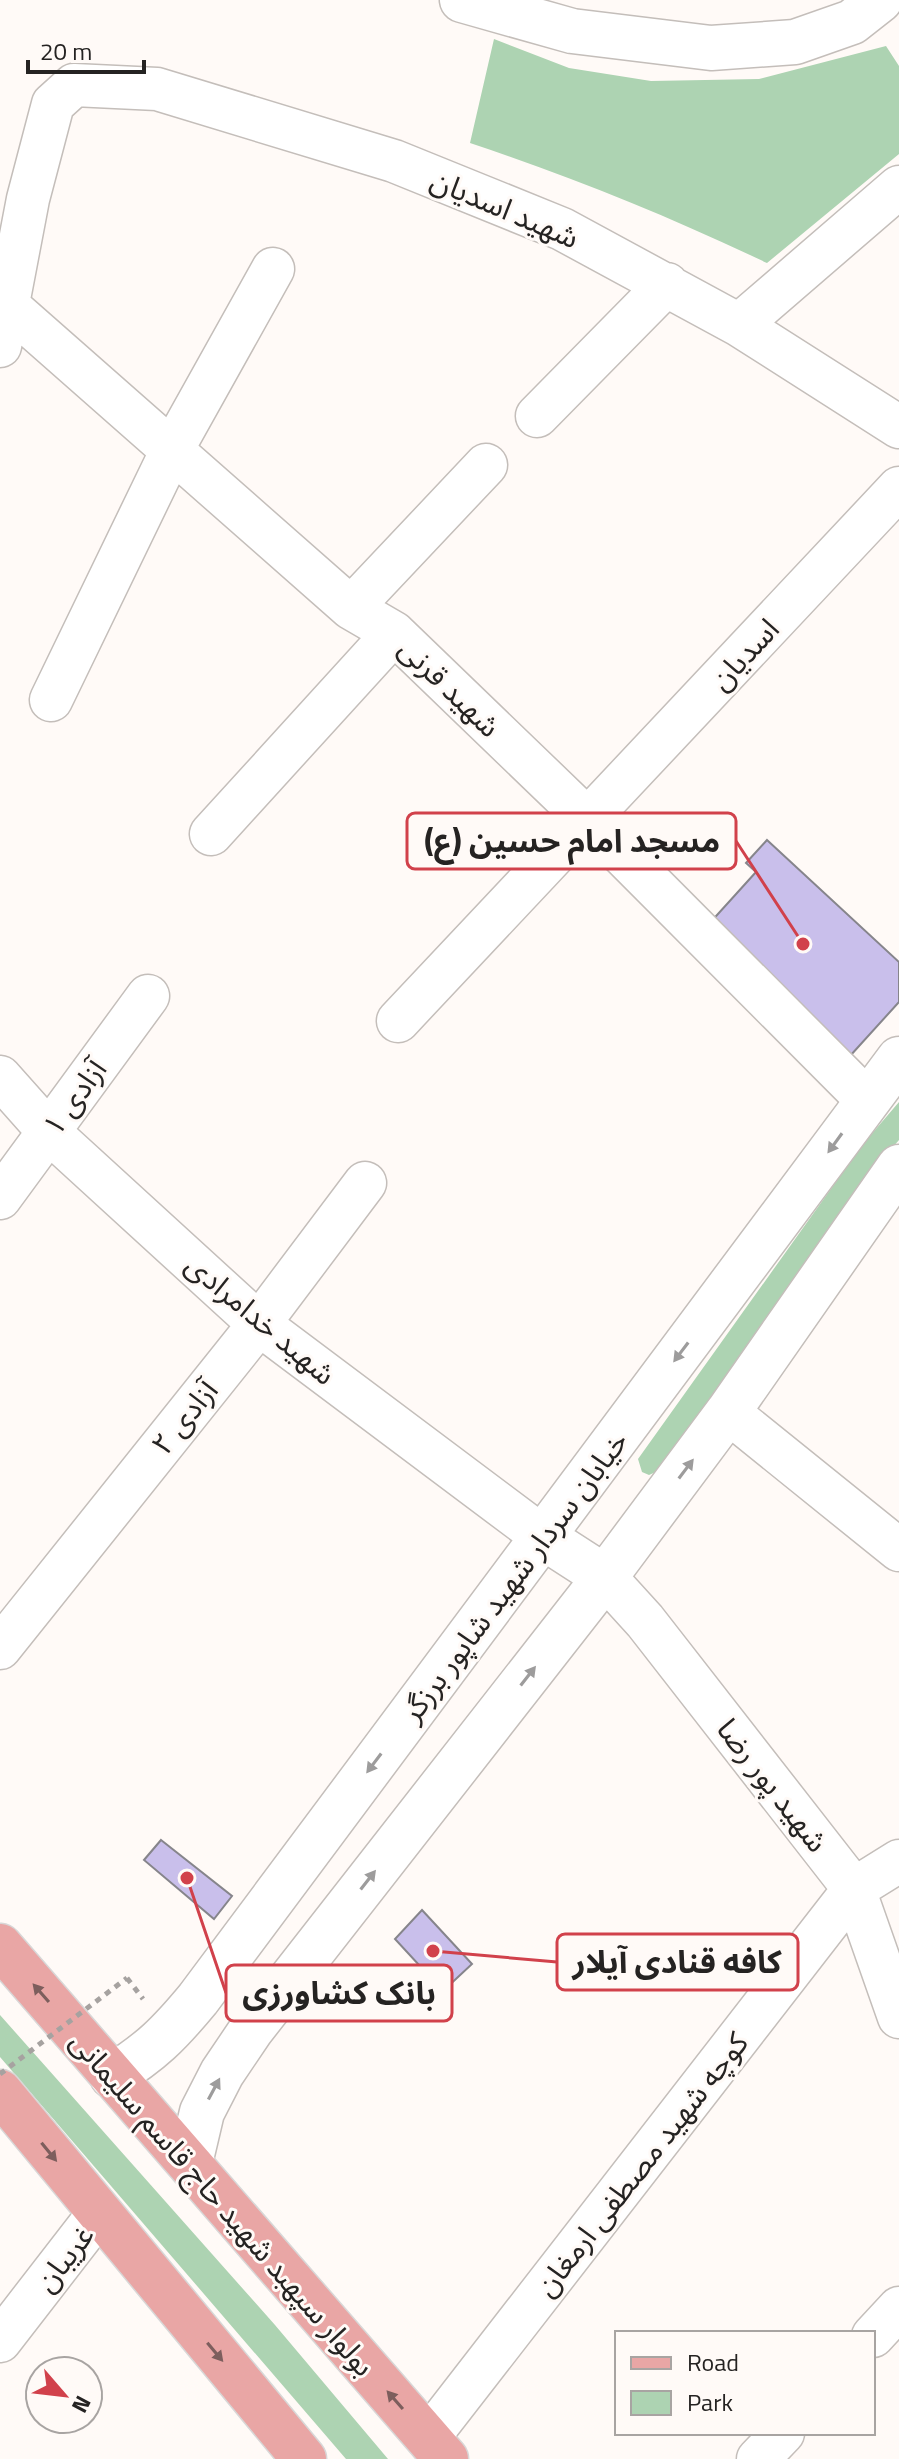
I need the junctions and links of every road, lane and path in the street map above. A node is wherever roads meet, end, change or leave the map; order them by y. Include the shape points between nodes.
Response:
1 (480, 2) edge
2 (864, 7) edge
3 (899, 187) edge
4 (14, 196) edge
5 (273, 269) dead end
6 (667, 284) junction
7 (7, 305) junction
8 (739, 325) junction
9 (0, 346) edge
10 (537, 416) dead end
11 (899, 427) edge
12 (172, 450) junction
13 (486, 465) dead end
14 (899, 488) edge
15 (351, 608) junction
16 (394, 633) junction
17 (51, 700) dead end
18 (588, 820) junction
19 (211, 834) dead end
20 (148, 996) dead end
21 (398, 1021) dead end
22 (899, 1059) edge
23 (0, 1077) edge
24 (867, 1100) junction
25 (49, 1132) junction
26 (899, 1167) edge
27 (365, 1183) dead end
28 (0, 1198) edge
29 (259, 1324) junction
30 (728, 1412) junction
31 (543, 1537) junction
32 (899, 1550) edge
33 (605, 1577) junction
34 (0, 1648) edge
35 (899, 1861) edge
36 (854, 1889) junction
37 (0, 1946) edge
38 (198, 1999) junction
39 (144, 2001) dead end
40 (899, 2017) edge
41 (251, 2030) junction
42 (0, 2074) edge
43 (112, 2076) junction
44 (0, 2092) edge
45 (190, 2163) junction
46 (99, 2213) junction
47 (899, 2308) edge
48 (875, 2334) edge
49 (0, 2341) edge
50 (781, 2435) edge
51 (437, 2449) edge
52 (304, 2459) edge
53 (758, 2459) edge

1 - 2 main road via 572,31 711,48 795,42
3 - 8 street
4 - 6 street, شهید اسدیان via 53,104 74,85 157,89 394,161 562,229
4 - 7 street
5 - 12 street
6 - 8 street, شهید اسدیان
6 - 10 street
7 - 9 street
7 - 12 street, شهید قرنی
8 - 11 street, شهید اسدیان
12 - 15 street, شهید قرنی
12 - 17 street
13 - 15 street
14 - 18 street, اسدیان
15 - 16 street, شهید قرنی
16 - 18 street, شهید قرنی
16 - 19 street
18 - 21 street, اسدیان
18 - 24 street, شهید قرنی
20 - 25 street, آزادی ۱
22 - 24 main road, خیابان سردار شهید شاپور برزگر
23 - 25 street, شهید خدامرادی
24 -> 31 main road, خیابان سردار شهید شاپور برزگر
25 - 28 street, آزادی ۱
25 - 29 street, شهید خدامرادی
26 - 30 main road
27 - 29 street, آزادی ۲
29 - 31 street, شهید خدامرادی
29 - 34 street, آزادی ۲
30 - 32 street
33 -> 30 main road
31 - 33 main road
31 -> 38 main road, خیابان سردار شهید شاپور برزگر
33 - 36 street, شهید پور رضا
41 -> 33 main road
35 - 36 street
36 - 40 street, شهید پور رضا
36 - 51 street, کوچه شهید مصطفی ارمغان
43 -> 37 main road, بولوار سپهبد شهید حاج قاسم سلیمانی
38 - 41 main road via 197,2014 217,2035
38 - 43 main road, خیابان سردار شهید شاپور برزگر via 145,2056
39 - 42 path, bridge via 127,1978
45 -> 41 main road via 202,2112
43 - 45 main road, بولوار سپهبد شهید حاج قاسم سلیمانی
44 -> 46 main road
51 -> 45 main road, بولوار سپهبد شهید حاج قاسم سلیمانی
46 - 49 street, غریبان
46 -> 52 main road
47 - 48 street
50 - 53 street

